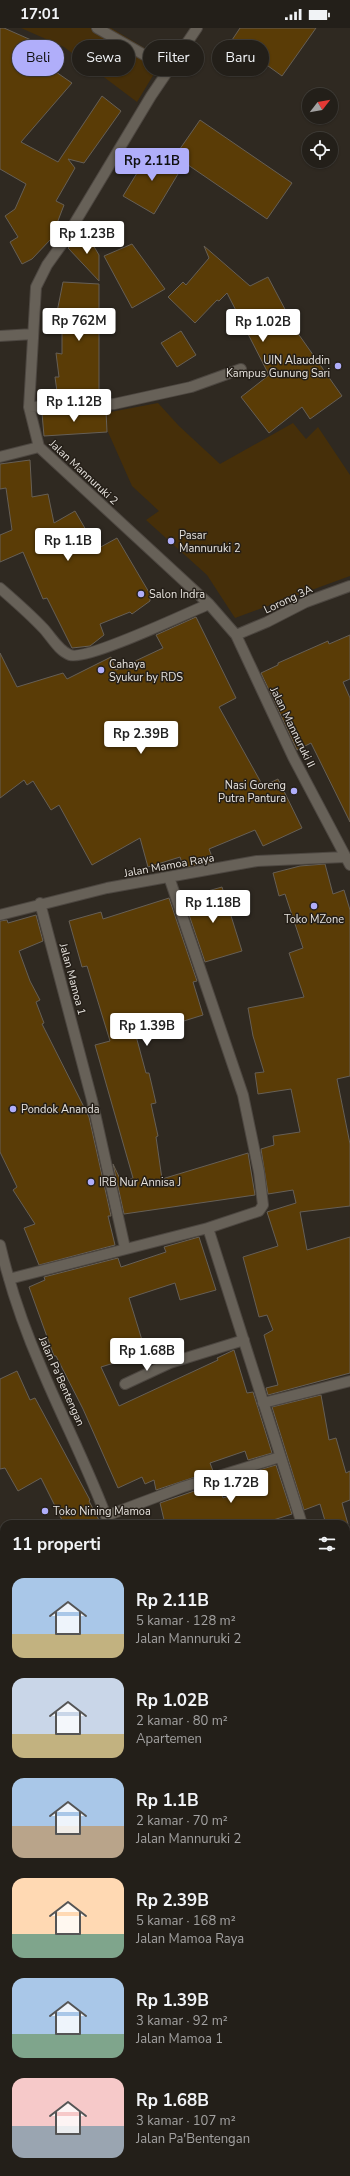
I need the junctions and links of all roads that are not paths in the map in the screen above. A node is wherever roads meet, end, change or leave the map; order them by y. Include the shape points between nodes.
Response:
1 (97, 28) edge
2 (197, 28) edge
3 (189, 40) edge
4 (143, 54) edge
5 (164, 76) edge
6 (33, 334) junction
7 (0, 336) edge
8 (241, 369) dead end
9 (29, 406) junction
10 (38, 447) junction
11 (0, 457) edge
12 (350, 586) edge
13 (0, 588) edge
14 (209, 604) junction
15 (236, 635) junction
16 (347, 854) edge
17 (169, 877) junction
18 (40, 903) junction
19 (0, 914) edge
20 (208, 1228) junction
21 (0, 1245) edge
22 (125, 1248) junction
23 (9, 1283) junction
24 (0, 1290) edge
25 (244, 1340) junction
26 (350, 1381) edge
27 (125, 1384) dead end
28 (263, 1403) junction
29 (280, 1457) junction
30 (108, 1520) edge
31 (301, 1520) edge

1 - 4 street
2 - 3 street, Jalan Mannuruki 2
5 - 6 street, Jalan Mannuruki 2 via 47,265 36,287
6 - 7 street
6 - 9 street, Jalan Mannuruki 2
8 - 9 street via 191,387 114,404
9 - 10 street, Jalan Mannuruki 2
10 - 11 street
10 - 14 street, Jalan Mannuruki 2
12 - 15 street, Lorong 3A via 306,602
13 - 14 street via 64,651 82,656 102,650
14 - 15 street, Jalan Mannuruki II
15 - 16 street, Jalan Mannuruki II via 293,757
16 - 17 street, Jalan Mamoa Raya via 257,861
17 - 18 street, Jalan Mamoa Raya
17 - 20 street via 243,1095 260,1179 262,1205 259,1211
18 - 19 street, Jalan Mamoa Raya
18 - 22 street, Jalan Mamoa 1 via 90,1093
20 - 22 street
20 - 25 street
21 - 23 street, Jalan Pa'Bentengan
22 - 23 street
23 - 24 street
23 - 30 street, Jalan Pa'Bentengan via 40,1367 85,1461
25 - 27 street via 170,1363
25 - 28 street
26 - 28 street
28 - 29 street
29 - 30 street via 183,1487
29 - 31 street

